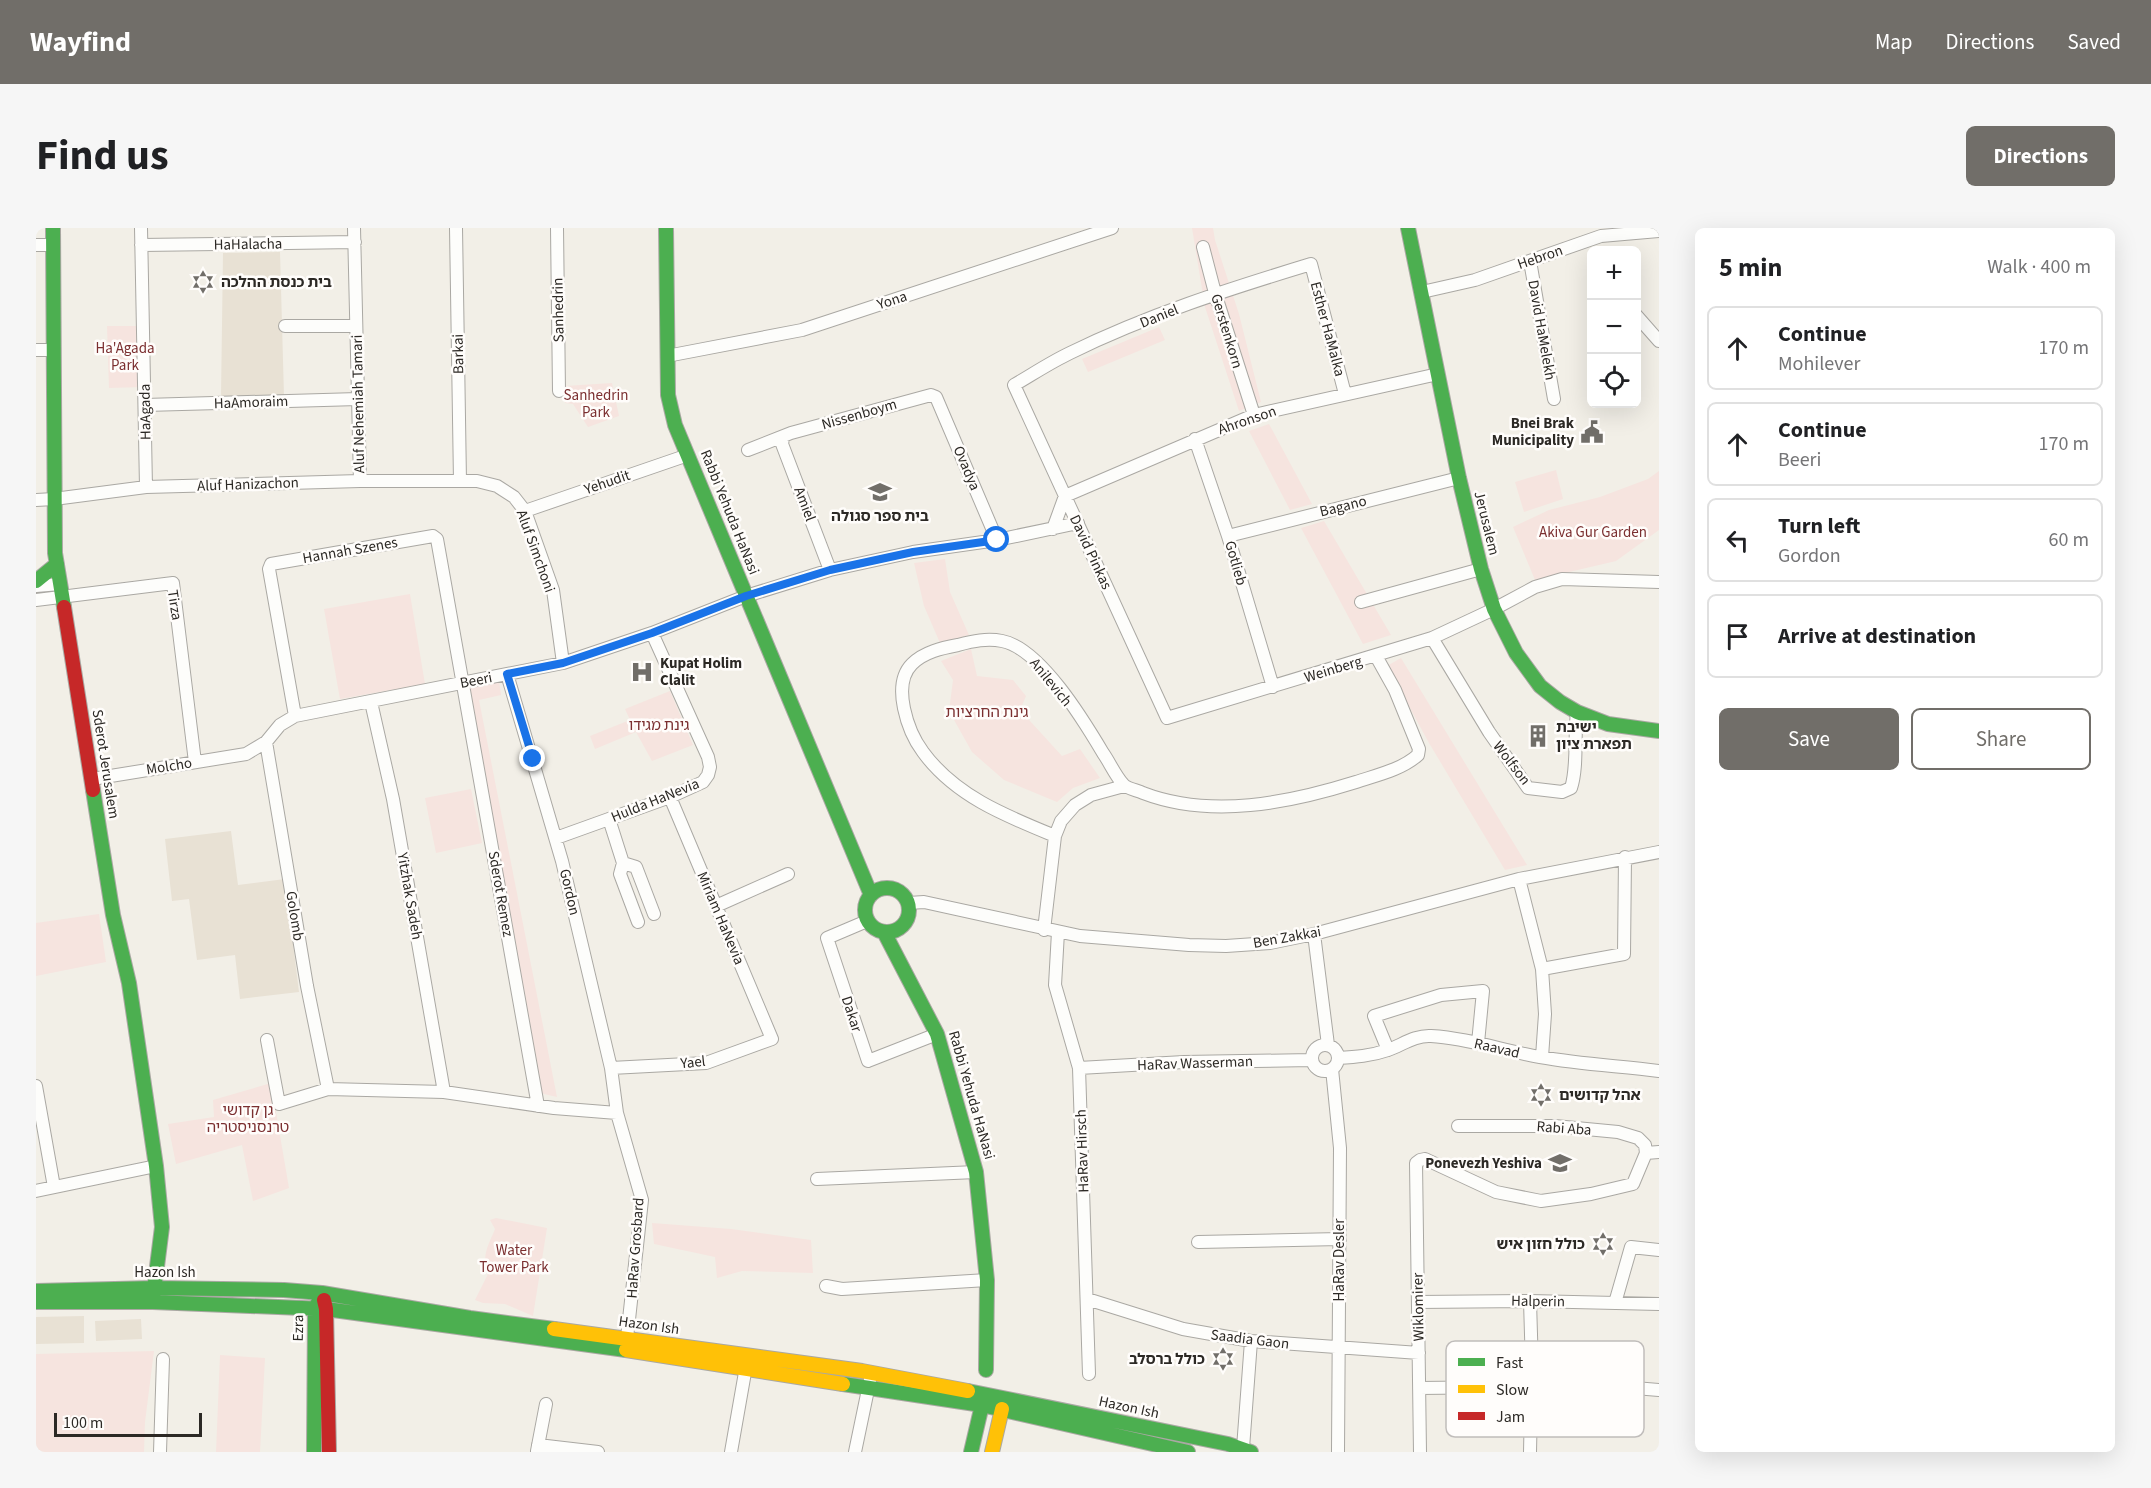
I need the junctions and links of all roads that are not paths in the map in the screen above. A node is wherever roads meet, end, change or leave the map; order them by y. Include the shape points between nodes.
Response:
1 (53, 228) edge
2 (141, 228) edge
3 (354, 228) edge
4 (456, 228) edge
5 (557, 228) edge
6 (666, 228) edge
7 (1112, 228) edge
8 (1408, 228) edge
9 (1659, 231) edge
10 (355, 242) junction
11 (36, 245) edge
12 (53, 245) junction
13 (141, 245) junction
14 (1203, 247) dead end
15 (1530, 261) junction
16 (1311, 264) joint
17 (1422, 292) junction
18 (1215, 293) junction
19 (1641, 321) edge
20 (285, 326) dead end
21 (356, 326) junction
22 (1659, 341) edge
23 (36, 350) edge
24 (53, 350) junction
25 (667, 356) junction
26 (1438, 374) junction
27 (1014, 385) joint
28 (559, 391) dead end
29 (1345, 394) junction
30 (936, 397) joint
31 (358, 399) junction
32 (1554, 399) dead end
33 (145, 405) junction
34 (1254, 415) junction
35 (783, 438) junction
36 (1195, 439) junction
37 (748, 450) dead end
38 (688, 455) junction
39 (1459, 478) junction
40 (360, 481) junction
41 (460, 481) junction
42 (147, 487) junction
43 (1065, 496) junction
44 (36, 500) edge
45 (54, 500) junction
46 (525, 511) junction
47 (1078, 523) junction
48 (1053, 529) junction
49 (1228, 536) junction
50 (997, 540) junction
51 (57, 564) junction
52 (1481, 568) junction
53 (830, 570) junction
54 (36, 581) edge
55 (1659, 582) edge
56 (36, 586) edge
57 (60, 591) junction
58 (746, 596) junction
59 (36, 600) edge
60 (1361, 602) dead end
61 (1494, 609) junction
62 (652, 633) junction
63 (1432, 638) junction
64 (1376, 656) junction
65 (563, 663) junction
66 (507, 674) junction
67 (463, 682) junction
68 (1273, 687) junction
69 (371, 702) junction
70 (1577, 712) junction
71 (295, 716) junction
72 (1167, 718) joint
73 (1659, 732) edge
74 (266, 742) junction
75 (246, 754) joint
76 (195, 762) junction
77 (92, 779) junction
78 (1124, 786) junction
79 (670, 797) junction
80 (609, 819) junction
81 (1055, 837) junction
82 (556, 838) junction
83 (1659, 852) edge
84 (1625, 857) junction
85 (623, 863) junction
86 (788, 874) dead end
87 (1518, 879) junction
88 (871, 894) junction
89 (909, 903) junction
90 (716, 906) junction
91 (654, 914) dead end
92 (867, 921) junction
93 (638, 922) dead end
94 (1044, 930) junction
95 (884, 932) junction
96 (1058, 932) junction
97 (1314, 934) junction
98 (1542, 969) junction
99 (938, 1034) junction
100 (772, 1039) joint
101 (267, 1040) dead end
102 (1478, 1043) junction
103 (1328, 1045) junction
104 (1388, 1050) junction
105 (1542, 1057) junction
106 (1312, 1060) junction
107 (1335, 1064) junction
108 (610, 1068) junction
109 (1079, 1068) junction
110 (1659, 1071) edge
111 (36, 1086) edge
112 (328, 1089) junction
113 (444, 1092) junction
114 (538, 1106) junction
115 (617, 1113) junction
116 (1458, 1126) dead end
117 (1653, 1152) edge
118 (156, 1166) junction
119 (976, 1172) junction
120 (817, 1179) dead end
121 (54, 1187) junction
122 (36, 1191) edge
123 (1340, 1239) junction
124 (1198, 1242) dead end
125 (1659, 1250) edge
126 (987, 1280) junction
127 (826, 1286) dead end
128 (36, 1291) edge
129 (322, 1293) junction
130 (153, 1295) junction
131 (1087, 1299) junction
132 (1530, 1301) junction
133 (36, 1302) edge
134 (1418, 1302) junction
135 (1615, 1303) junction
136 (1659, 1304) edge
137 (320, 1309) junction
138 (1251, 1341) junction
139 (1531, 1341) edge
140 (626, 1345) junction
141 (1339, 1348) junction
142 (1419, 1353) junction
143 (748, 1355) junction
144 (163, 1359) dead end
145 (745, 1370) junction
146 (986, 1370) dead end
147 (871, 1372) junction
148 (1089, 1374) dead end
149 (868, 1387) junction
150 (1419, 1388) junction
151 (1446, 1388) edge
152 (1644, 1389) edge
153 (1659, 1390) edge
154 (986, 1400) junction
155 (546, 1404) dead end
156 (1002, 1409) junction
157 (1530, 1437) edge
158 (537, 1448) edge
159 (1227, 1448) edge
160 (1247, 1450) edge
161 (160, 1452) edge
162 (314, 1452) edge
163 (330, 1452) edge
164 (598, 1452) edge
165 (731, 1452) edge
166 (855, 1452) edge
167 (971, 1452) edge
168 (992, 1452) edge
169 (1188, 1452) edge
170 (1338, 1452) edge
171 (1420, 1452) edge
172 (1530, 1452) edge

1 - 12 street, Sderot Jerusalem
2 - 13 street, HaAgada
3 - 10 street, Aluf Nehemiah Tamari
4 - 41 street, Barkai
5 - 28 street, Sanhedrin
6 - 25 street, Rabbi Yehuda HaNasi
7 - 25 street, Yona via 802,330
8 - 17 street, Jerusalem
9 - 15 street, Hebron via 1601,236
10 - 13 street, HaHalacha
10 - 21 street, Aluf Nehemiah Tamari
11 - 12 street
12 - 24 street, Sderot Jerusalem
13 - 33 street, HaAgada
14 - 18 street, Gerstenkorn
15 - 17 street, Hebron via 1475,280
15 - 32 street, David HaMelekh
16 - 18 street, Daniel
16 - 29 street, Esther HaMalka
17 - 26 street, Jerusalem
18 - 27 street, Daniel via 1069,353
18 - 34 street, Gerstenkorn
19 - 22 street
20 - 21 street, Aluf Nehemiah Tamari
21 - 31 street, Aluf Nehemiah Tamari
23 - 24 street
24 - 45 street, Sderot Jerusalem
25 - 38 street, Rabbi Yehuda HaNasi via 671,410
26 - 29 street, Ahronson
26 - 39 street, Jerusalem
27 - 43 street, David Pinkas
29 - 34 street, Ahronson
30 - 35 street, Nissenboym via 931,394
30 - 50 street, Ovadya
31 - 33 street, HaAmoraim
31 - 40 street, Aluf Nehemiah Tamari
33 - 42 street, HaAgada
34 - 36 street, Ahronson
35 - 37 street, Nissenboym
35 - 53 street, Amiel
36 - 43 street, Ahronson
36 - 49 street, Gotlieb
38 - 46 street, Yehudit
38 - 58 street, Rabbi Yehuda HaNasi
39 - 49 street, Bagano
39 - 52 street, Jerusalem
40 - 41 street, Aluf Hanizachon
40 - 42 street, Aluf Hanizachon
41 - 46 street, Aluf Simchoni via 497,486 514,497
42 - 45 street, Aluf Hanizachon
43 - 47 street, David Pinkas
43 - 48 street
44 - 45 street, Aluf Hanizachon
45 - 51 street, Sderot Jerusalem
46 - 65 street, Aluf Simchoni via 553,591
47 - 48 street, Beeri
47 - 72 street, David Pinkas
48 - 50 street, Beeri
49 - 68 street, Gotlieb
50 - 53 street, Beeri via 913,552
51 - 54 street
51 - 57 street, Sderot Jerusalem
52 - 60 street
52 - 61 street, Jerusalem
53 - 58 street, Beeri
55 - 61 street, Weinberg via 1562,579 1535,587
56 - 57 street, Tirza
57 - 59 street, Tirza
57 - 76 street, Tirza via 174,583
57 - 77 street, Sderot Jerusalem
58 - 62 street, Beeri
58 - 88 street, Rabbi Yehuda HaNasi
61 - 63 street, Weinberg
61 - 70 street, Jerusalem via 1516,653 1540,686
62 - 65 street, Beeri
62 - 79 street, Hulda HaNevia via 710,766 703,782
63 - 64 street, Weinberg
63 - 70 street, Wolfson via 1528,788 1562,792 1571,788
64 - 68 street, Weinberg
64 - 78 street via 1419,749 1413,760 1389,772 1328,791 1263,805 1190,805
65 - 66 street, Beeri
66 - 67 street, Beeri
66 - 82 street, Gordon
67 - 69 street, Beeri
67 - 71 street, Hannah Szenes via 437,539 433,536 271,564
67 - 114 street, Sderot Remez
68 - 72 street, Weinberg
69 - 71 street, Beeri
69 - 113 street, Yitzhak Sadeh via 398,827
70 - 73 street, Jerusalem via 1608,724
71 - 74 street, Beeri via 280,725
74 - 75 street, Beeri
74 - 112 street, Golomb
75 - 76 street, Molcho
76 - 77 street, Molcho
77 - 118 street, Sderot Jerusalem via 113,915 129,983
78 - 81 street via 1091,795 1075,805 1061,821
78 - 81 street, Anilevich via 1044,669 1021,647 982,639 921,657 905,674 903,696 911,733 924,753 960,789 999,813
79 - 80 street, Hulda HaNevia
79 - 90 street, Miriam HaNevia
80 - 82 street, Hulda HaNevia
80 - 85 street
81 - 94 street
82 - 108 street, Gordon
83 - 84 street, Ben Zakkai
84 - 87 street, Ben Zakkai
84 - 98 street via 1624,954
85 - 91 street via 636,867
85 - 93 street via 620,874
86 - 90 street
87 - 97 street, Ben Zakkai
87 - 98 street
88 - 89 street via 892,888
88 - 92 street via 865,907
89 - 94 street, Ben Zakkai via 924,902
89 - 95 street via 904,925
90 - 100 street, Miriam HaNevia
92 - 95 street
92 - 99 street, Dakar via 827,938 868,1061
94 - 96 street, Ben Zakkai
95 - 99 street, Rabbi Yehuda HaNasi
96 - 97 street, Ben Zakkai via 1226,946
96 - 109 street, HaRav Hirsch via 1055,985
97 - 103 street
98 - 105 street
99 - 119 street, Rabbi Yehuda HaNasi
100 - 108 street, Yael via 706,1063
101 - 112 street via 279,1104
102 - 104 street, Raavad via 1428,1036
102 - 104 street via 1483,991 1441,995 1374,1016
102 - 105 street, Raavad
103 - 106 street via 1316,1048
103 - 107 street via 1335,1050
104 - 107 street, Raavad
105 - 110 street, Raavad
106 - 107 street via 1320,1070
106 - 109 street, HaRav Wasserman
107 - 123 street, HaRav Desler
108 - 115 street, Gordon
109 - 131 street, HaRav Hirsch
111 - 121 street
112 - 113 street
113 - 114 street
114 - 115 street
115 - 140 street, HaRav Grosbard via 642,1200
116 - 117 street, Rabi Aba via 1555,1126 1618,1132 1638,1138
117 - 134 street, Wiklomirer via 1634,1184 1541,1201 1496,1192 1420,1160 1416,1163
118 - 121 street
118 - 130 street, Sderot Jerusalem via 162,1227
119 - 120 street
119 - 126 street, Rabbi Yehuda HaNasi
121 - 122 street
123 - 124 street
123 - 141 street, HaRav Desler
125 - 135 street via 1631,1247
126 - 127 street via 842,1289
126 - 146 street, Rabbi Yehuda HaNasi
128 - 130 street, Hazon Ish
129 - 130 street, Hazon Ish via 284,1290
129 - 137 street, Ezra
129 - 140 street, Hazon Ish
130 - 133 street, Hazon Ish
130 - 137 street, Hazon Ish
131 - 138 street, Saadia Gaon via 1183,1329
131 - 148 street, HaRav Hirsch
132 - 134 street, Halperin
132 - 135 street, Halperin
132 - 139 street
134 - 142 street, Wiklomirer
135 - 136 street, Halperin
137 - 140 street, Hazon Ish
137 - 162 street, Ezra
137 - 163 street, Ezra
138 - 141 street, Saadia Gaon
138 - 160 street
140 - 143 street, Hazon Ish
140 - 145 street, Hazon Ish
141 - 142 street, Saadia Gaon
141 - 170 street, HaRav Desler
142 - 150 street, Wiklomirer
143 - 145 street
143 - 147 street, Hazon Ish
144 - 161 street
145 - 149 street, Hazon Ish
145 - 165 street
147 - 149 street
147 - 154 street, Hazon Ish
149 - 154 street, Hazon Ish
149 - 166 street
150 - 151 street
150 - 171 street, Wiklomirer
152 - 153 street
154 - 156 street
154 - 159 street, Hazon Ish
154 - 167 street
155 - 158 street
156 - 168 street
156 - 169 street, Hazon Ish
157 - 172 street
158 - 164 street
159 - 160 street, Hazon Ish

